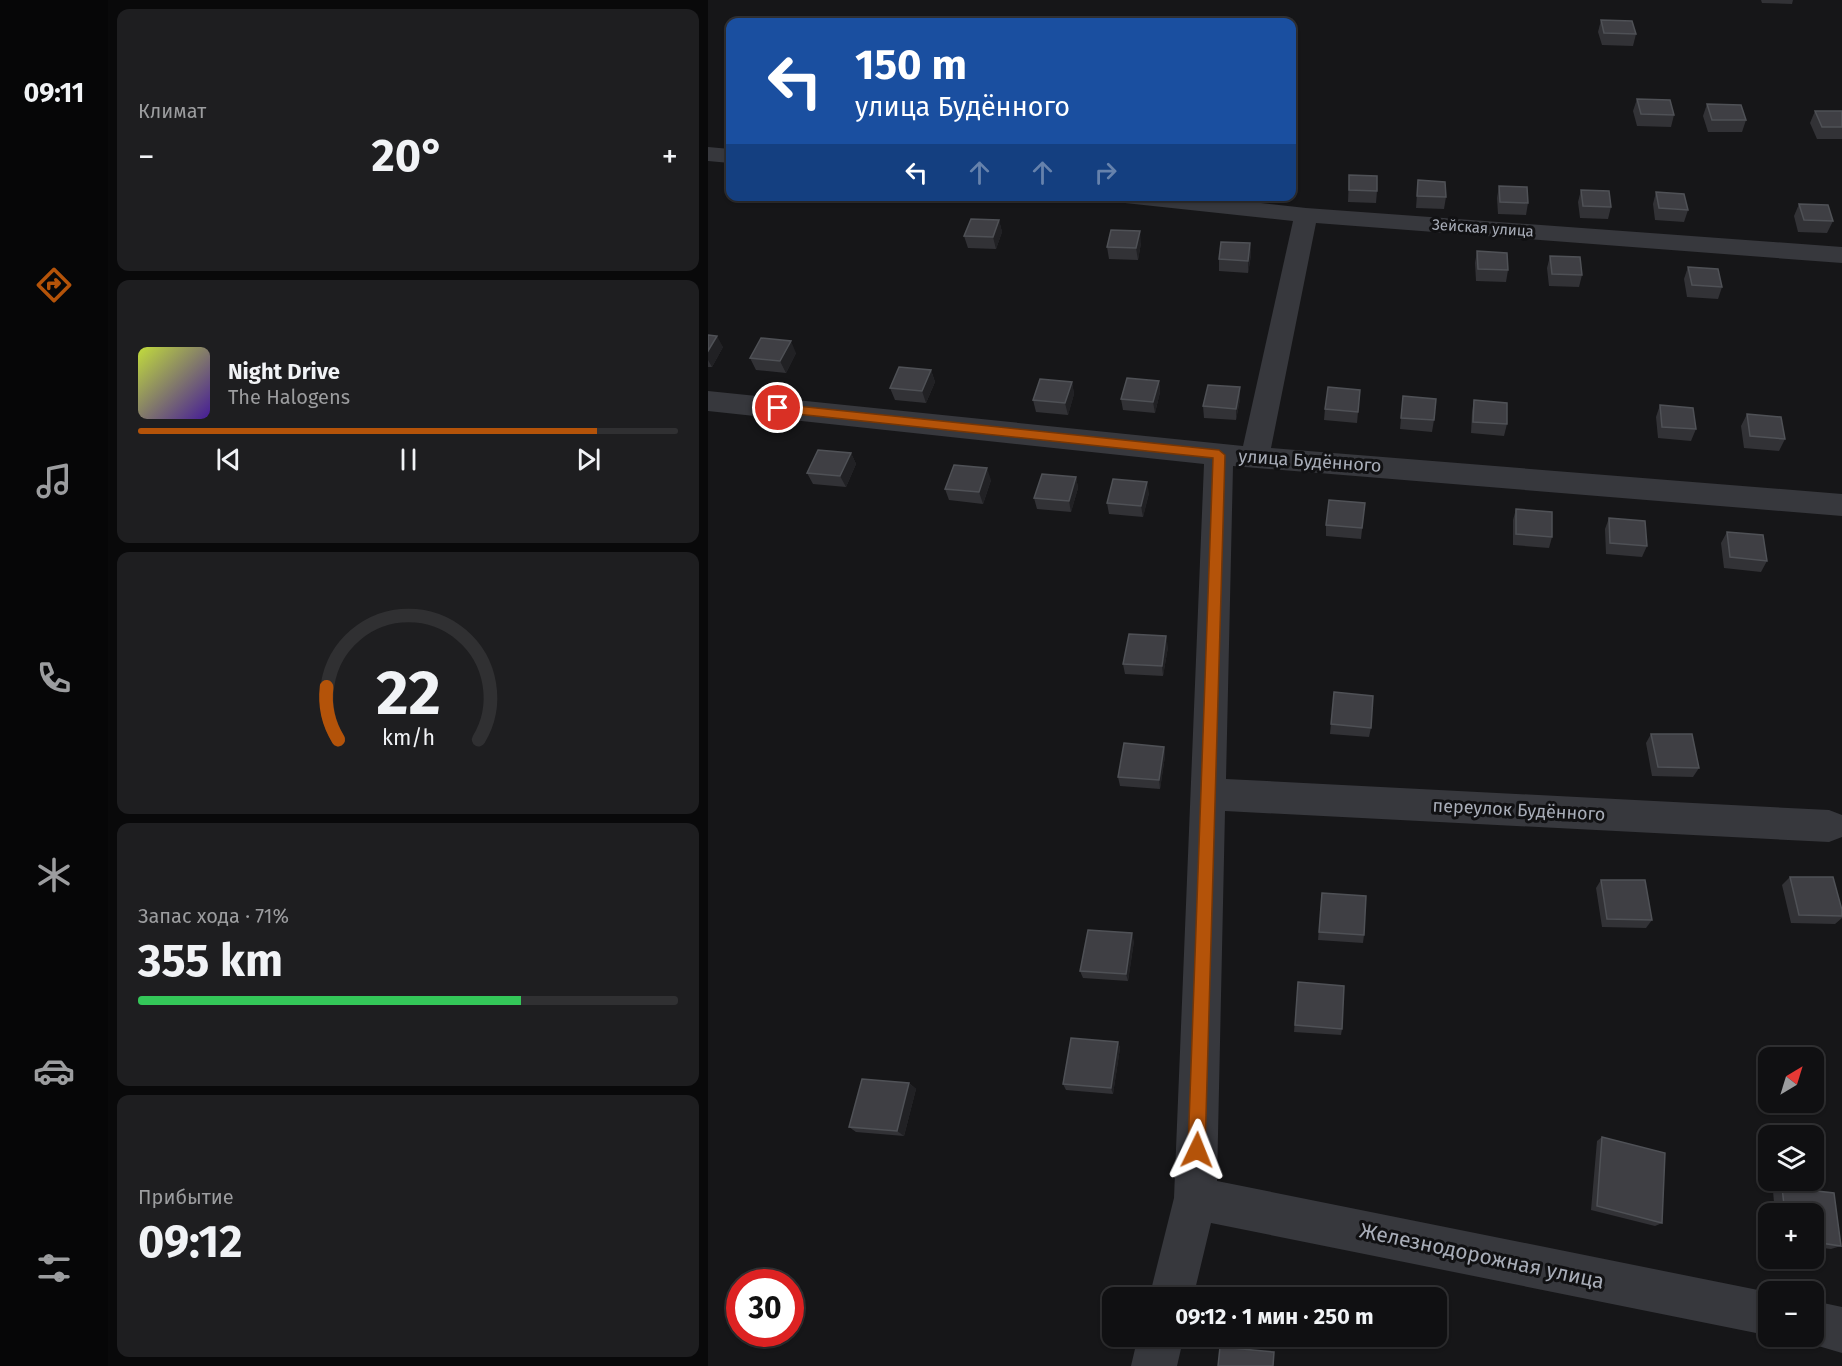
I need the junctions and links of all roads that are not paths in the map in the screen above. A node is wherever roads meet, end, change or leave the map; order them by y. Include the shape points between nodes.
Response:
1 (708, 154) edge
2 (726, 156) edge
3 (1173, 201) edge
4 (1306, 215) junction
5 (1842, 255) edge
6 (708, 400) edge
7 (1219, 455) junction
8 (1255, 456) junction
9 (1842, 505) edge
10 (1208, 794) junction
11 (1829, 826) dead end
12 (1195, 1198) junction
13 (1174, 1287) edge
14 (1758, 1313) edge
15 (1824, 1326) edge
16 (1842, 1330) edge
17 (1158, 1347) edge
18 (1154, 1366) edge

1 - 2 street
3 - 4 street, Зейская улица
4 - 5 street, Зейская улица
4 - 8 street
6 - 7 street, улица Будённого
7 - 8 street, улица Будённого
7 - 10 street
8 - 9 street, улица Будённого
10 - 11 street, переулок Будённого
10 - 12 street
12 - 13 street
12 - 14 street, Железнодорожная улица
15 - 16 street
17 - 18 street

